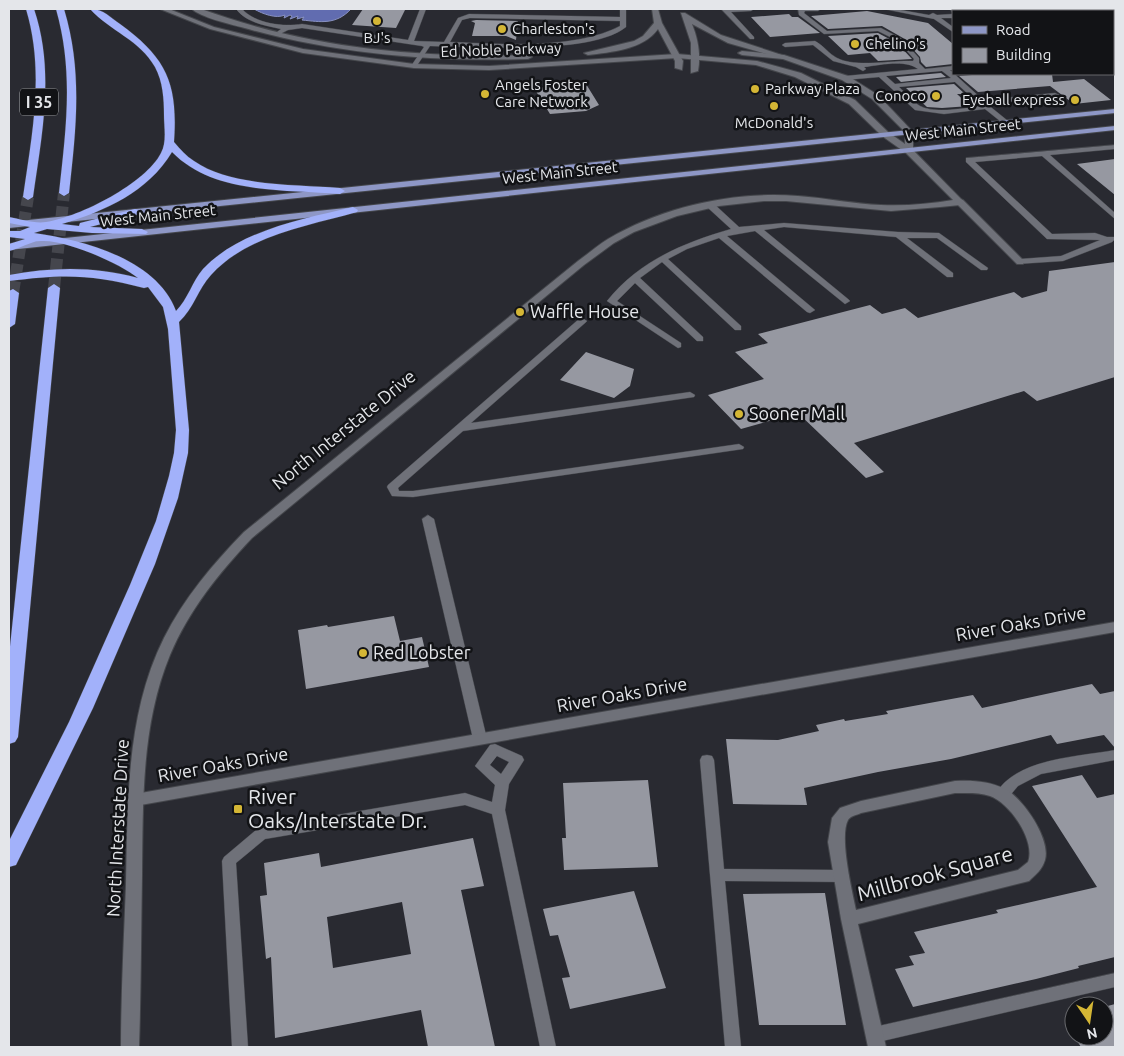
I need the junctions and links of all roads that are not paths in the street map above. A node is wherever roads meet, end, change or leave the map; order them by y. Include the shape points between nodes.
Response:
1 (30, 9) edge
2 (60, 9) edge
3 (94, 9) edge
4 (163, 9) edge
5 (194, 9) edge
6 (239, 9) edge
7 (422, 9) edge
8 (623, 9) edge
9 (655, 9) edge
10 (751, 9) edge
11 (801, 9) edge
12 (818, 9) edge
13 (887, 9) edge
14 (926, 9) edge
15 (725, 10) edge
16 (682, 12) edge
17 (934, 16) junction
18 (952, 16) edge
19 (623, 19) junction
20 (658, 23) junction
21 (286, 28) junction
22 (952, 29) edge
23 (274, 35) junction
24 (752, 38) dead end
25 (412, 41) junction
26 (553, 43) junction
27 (424, 44) junction
28 (446, 44) junction
29 (785, 45) dead end
30 (673, 48) junction
31 (705, 50) dead end
32 (556, 51) dead end
33 (735, 52) dead end
34 (588, 53) junction
35 (696, 53) junction
36 (573, 54) dead end
37 (421, 56) junction
38 (541, 56) dead end
39 (677, 56) junction
40 (784, 57) junction
41 (914, 63) junction
42 (858, 65) junction
43 (414, 66) junction
44 (679, 68) dead end
45 (952, 68) edge
46 (944, 69) junction
47 (694, 71) dead end
48 (924, 71) junction
49 (881, 75) junction
50 (870, 76) junction
51 (845, 78) junction
52 (956, 80) junction
53 (893, 86) junction
54 (1055, 95) dead end
55 (981, 102) junction
56 (988, 107) junction
57 (1115, 111) edge
58 (1005, 123) junction
59 (1115, 128) edge
60 (909, 132) junction
61 (885, 134) junction
62 (169, 142) junction
63 (1115, 146) edge
64 (909, 151) junction
65 (1044, 154) junction
66 (340, 190) junction
67 (64, 193) tunnel mouth
68 (28, 197) tunnel mouth
69 (960, 202) junction
70 (710, 205) junction
71 (353, 210) junction
72 (136, 212) joint
73 (1115, 217) edge
74 (9, 220) edge
75 (25, 223) junction
76 (67, 224) junction
77 (757, 228) junction
78 (738, 230) junction
79 (42, 232) junction
80 (142, 232) junction
81 (721, 235) junction
82 (898, 235) junction
83 (1112, 238) edge
84 (10, 239) edge
85 (61, 241) junction
86 (662, 258) junction
87 (1020, 262) joint
88 (984, 268) dead end
89 (950, 275) dead end
90 (634, 277) junction
91 (9, 278) edge
92 (155, 287) junction
93 (54, 288) tunnel mouth
94 (13, 293) dead end
95 (846, 301) dead end
96 (810, 310) dead end
97 (582, 320) dead end
98 (173, 321) junction
99 (9, 324) edge
100 (738, 328) dead end
101 (700, 339) dead end
102 (678, 344) dead end
103 (690, 395) dead end
104 (459, 428) junction
105 (739, 447) dead end
106 (428, 519) dead end
107 (1115, 626) edge
108 (9, 737) edge
109 (489, 741) junction
110 (1114, 757) edge
111 (707, 760) dead end
112 (502, 783) junction
113 (1002, 795) junction
114 (136, 800) junction
115 (498, 810) junction
116 (9, 859) edge
117 (717, 875) junction
118 (842, 876) junction
119 (849, 919) junction
120 (1115, 980) edge
121 (876, 1041) edge
122 (130, 1047) edge
123 (240, 1047) edge
124 (548, 1047) edge
125 (733, 1047) edge

1 - 68 highway, I 35 via 41,60 41,87
2 - 67 highway, I 35 via 70,50 74,87
3 - 62 highway via 133,37 159,66 167,86
4 - 43 main road, Ed Noble Parkway via 212,28 303,51
5 - 23 main road, Ed Noble Parkway
6 - 21 lane via 252,18
7 - 25 lane
8 - 19 lane
9 - 20 main road
10 - 15 lane
11 - 12 lane
11 - 41 lane via 801,14 826,32 879,30 900,40 918,59
13 - 17 lane
14 - 17 lane
15 - 24 lane
16 - 35 main road
16 - 40 main road via 702,30 718,38
17 - 18 lane
17 - 22 lane
19 - 26 lane via 622,27 603,37
19 - 28 lane via 469,16 460,19
20 - 30 main road
20 - 34 main road via 655,30 637,42
21 - 23 lane
21 - 25 lane via 302,26
23 - 37 main road, Ed Noble Parkway via 348,49
25 - 27 lane
26 - 28 lane
26 - 32 lane
27 - 28 lane
27 - 37 lane via 427,47
29 - 42 lane via 815,43 835,60
30 - 34 main road, Ed Noble Parkway
30 - 35 main road, Ed Noble Parkway
30 - 39 main road
31 - 35 main road, Ed Noble Parkway
33 - 40 main road
34 - 36 main road, Ed Noble Parkway
35 - 39 main road, Ed Noble Parkway
35 - 47 main road
35 - 61 main road, Ed Noble Parkway via 757,63 798,75 852,102
37 - 38 main road, Ed Noble Parkway
37 - 43 lane
39 - 43 main road, Ed Noble Parkway via 489,68
39 - 44 main road
40 - 51 main road
41 - 42 lane
41 - 48 lane
42 - 50 lane
45 - 46 lane
46 - 48 lane
46 - 52 lane
48 - 49 lane
49 - 50 lane
49 - 53 lane
50 - 51 lane
51 - 60 main road via 875,97
52 - 53 lane
52 - 55 lane
53 - 56 lane via 925,111
54 - 55 lane
55 - 56 lane
56 - 58 lane
57 - 58 main road, West Main Street
58 - 60 main road, West Main Street
59 - 64 main road, West Main Street
60 - 61 main road, West Main Street
60 - 64 main road
61 - 64 main road, Ed Noble Parkway
61 - 66 main road, West Main Street
62 - 66 highway via 192,165 219,176 260,185
62 - 76 highway via 162,160 146,178 112,201
63 - 65 lane
64 - 69 main road, Ed Noble Parkway
64 - 71 main road, West Main Street
65 - 73 lane
65 - 83 lane via 969,160 1050,237
66 - 72 main road, West Main Street
69 - 70 main road, North Interstate Drive via 893,208 770,198
69 - 87 main road, Ed Noble Parkway
70 - 78 lane
70 - 114 main road, North Interstate Drive via 645,225 594,253 248,535 200,590 176,627 163,656 151,689 143,727
71 - 80 main road, West Main Street
71 - 98 highway via 273,234 228,256 201,279 188,304
72 - 76 highway
74 - 75 highway
75 - 76 main road
75 - 79 highway
75 - 84 main road
76 - 79 highway
76 - 80 highway
77 - 78 lane
77 - 82 lane via 784,226
77 - 95 lane
78 - 81 lane
79 - 84 highway
79 - 85 highway
80 - 85 main road, West Main Street
81 - 86 lane via 687,245
81 - 96 lane
82 - 88 lane via 939,236
82 - 89 lane
83 - 87 lane via 1069,256
84 - 85 main road, West Main Street
85 - 92 highway via 114,260 140,274
86 - 90 lane
86 - 100 lane
90 - 101 lane
90 - 102 lane via 612,301
91 - 92 highway via 46,272 106,273
92 - 98 highway via 165,300
93 - 108 highway
94 - 99 highway
97 - 104 lane
98 - 116 highway via 184,424 174,489 165,519 73,733
103 - 104 lane
104 - 105 lane via 392,487 396,494
106 - 109 lane
107 - 109 main road, River Oaks Drive
109 - 112 lane via 482,766
109 - 112 lane via 517,760
109 - 114 main road, River Oaks Drive
110 - 113 lane via 1079,761 1026,774 1013,782
111 - 117 lane
112 - 115 lane
113 - 118 main road, Millbrook Square via 983,788 956,787 861,806 846,812 840,818 836,842
113 - 119 main road, Millbrook Square via 1016,808 1038,846 1035,866 1023,876
114 - 122 main road, North Interstate Drive
115 - 123 lane via 465,799 261,834 229,861
115 - 124 lane
117 - 118 lane
117 - 125 lane
118 - 119 main road, Millbrook Square
119 - 121 main road
120 - 121 lane

